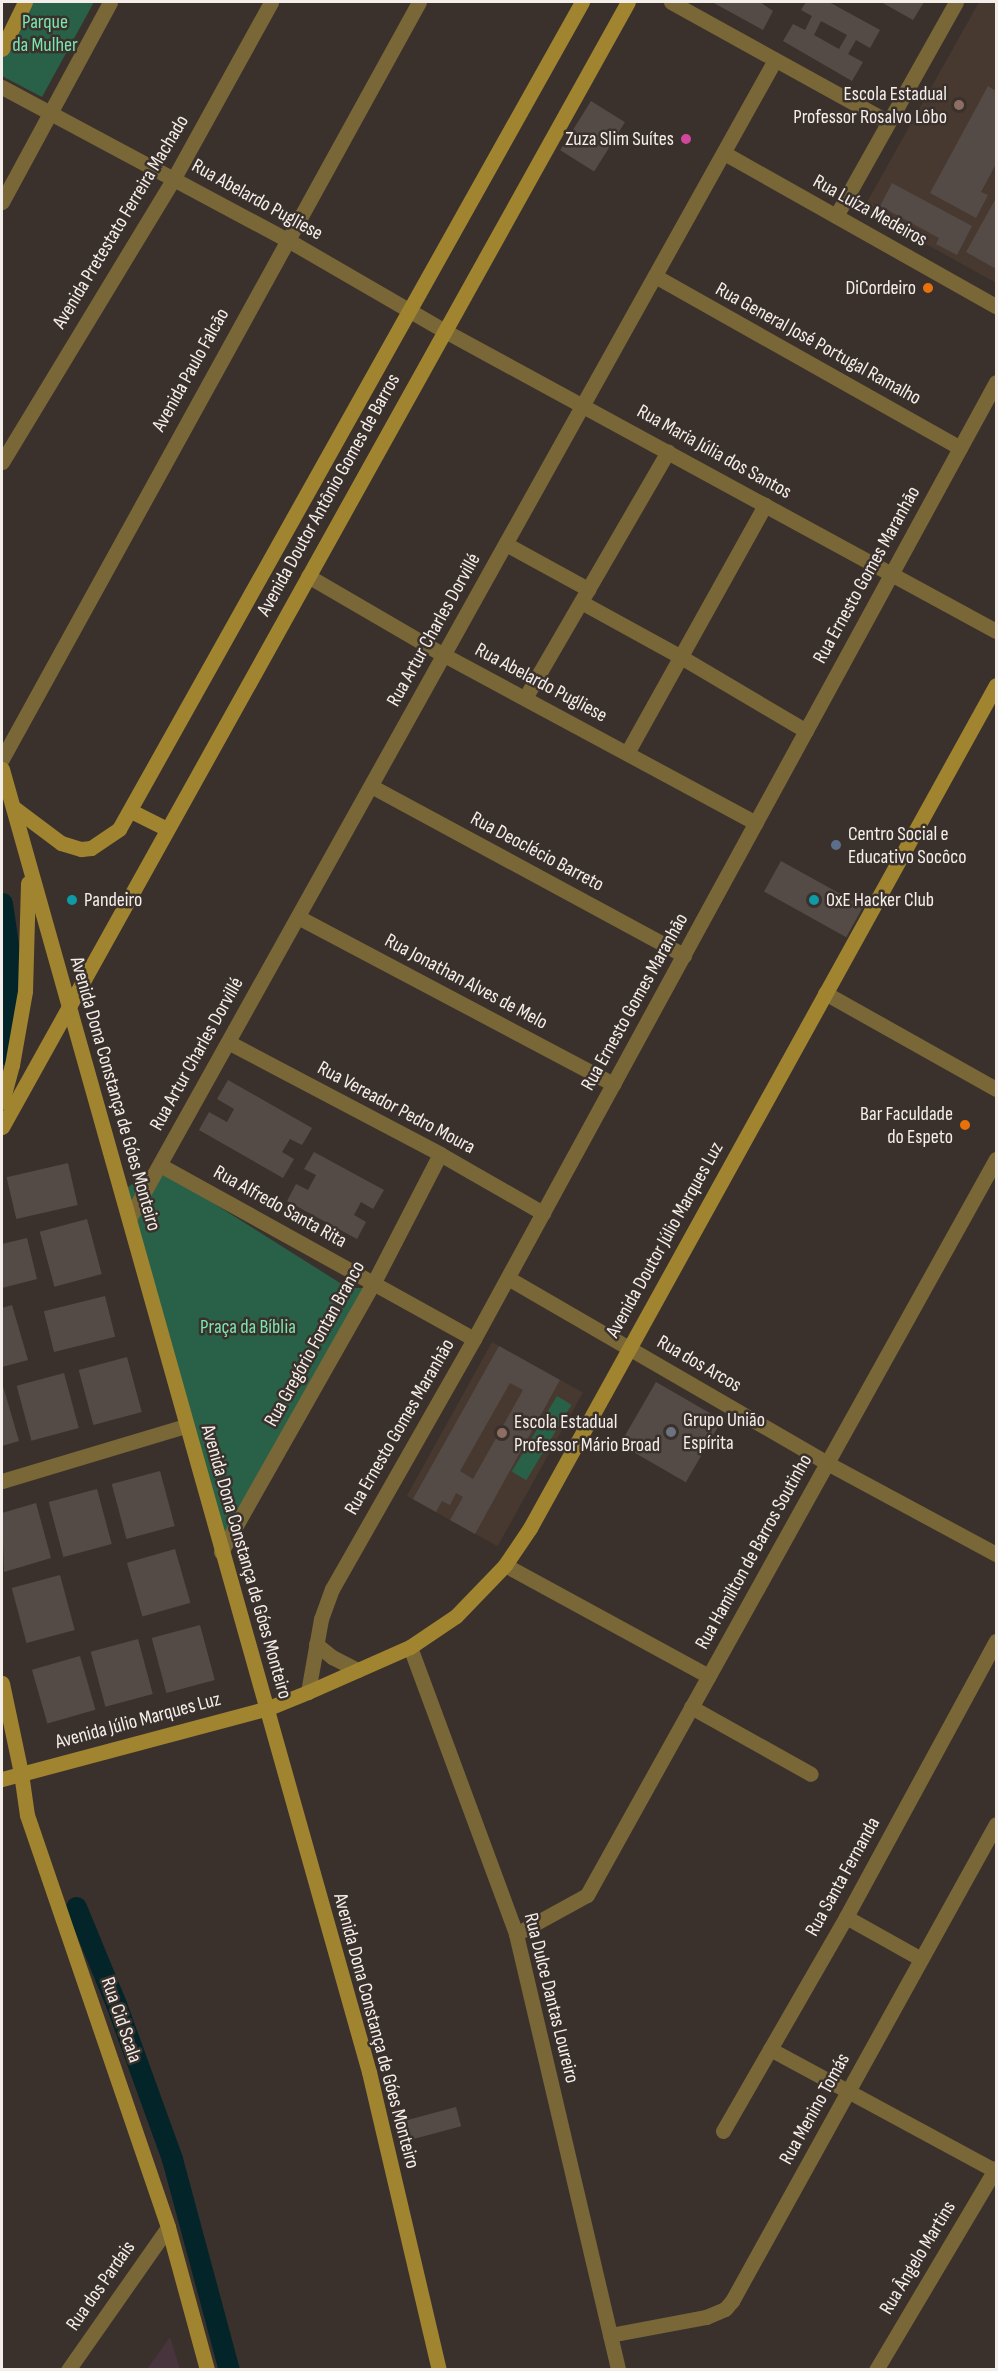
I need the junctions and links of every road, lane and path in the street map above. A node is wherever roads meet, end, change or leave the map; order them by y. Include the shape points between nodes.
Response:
1 (25, 2) edge
2 (110, 2) edge
3 (272, 2) edge
4 (419, 2) edge
5 (582, 2) edge
6 (628, 2) edge
7 (671, 2) edge
8 (956, 2) edge
9 (2, 48) edge
10 (776, 60) junction
11 (2, 87) edge
12 (49, 113) junction
13 (888, 122) junction
14 (724, 153) junction
15 (174, 178) junction
16 (2, 202) edge
17 (836, 216) junction
18 (286, 239) junction
19 (655, 276) junction
20 (996, 306) edge
21 (410, 310) junction
22 (445, 331) junction
23 (996, 382) edge
24 (584, 404) junction
25 (960, 448) junction
26 (668, 451) junction
27 (2, 462) edge
28 (765, 505) junction
29 (506, 544) junction
30 (891, 575) junction
31 (308, 576) junction
32 (584, 596) junction
33 (996, 631) edge
34 (444, 655) junction
35 (681, 657) junction
36 (996, 685) edge
37 (525, 698) junction
38 (806, 731) junction
39 (627, 753) junction
40 (2, 759) edge
41 (2, 769) edge
42 (371, 786) junction
43 (13, 807) junction
44 (130, 811) junction
45 (756, 823) junction
46 (167, 829) junction
47 (29, 865) junction
48 (298, 917) junction
49 (684, 955) junction
50 (825, 993) junction
51 (68, 1010) junction
52 (228, 1042) junction
53 (614, 1084) junction
54 (996, 1089) edge
55 (2, 1102) edge
56 (2, 1127) edge
57 (440, 1154) junction
58 (996, 1159) edge
59 (160, 1165) junction
60 (543, 1213) junction
61 (129, 1219) junction
62 (508, 1278) junction
63 (374, 1282) junction
64 (474, 1339) junction
65 (630, 1348) junction
66 (185, 1426) junction
67 (827, 1463) junction
68 (2, 1481) edge
69 (221, 1552) junction
70 (996, 1554) edge
71 (505, 1565) junction
72 (996, 1641) edge
73 (316, 1644) junction
74 (410, 1647) junction
75 (358, 1670) junction
76 (709, 1676) junction
77 (2, 1683) edge
78 (308, 1692) junction
79 (691, 1707) junction
80 (266, 1709) junction
81 (5, 1714) edge
82 (21, 1773) junction
83 (811, 1774) dead end
84 (2, 1779) edge
85 (996, 1824) edge
86 (846, 1917) junction
87 (516, 1934) junction
88 (921, 1959) junction
89 (770, 2049) junction
90 (848, 2092) junction
91 (723, 2131) dead end
92 (996, 2170) edge
93 (168, 2227) junction
94 (610, 2336) junction
95 (68, 2370) edge
96 (207, 2370) edge
97 (439, 2370) edge
98 (618, 2370) edge
99 (876, 2370) edge

1 - 9 main road
2 - 12 street
3 - 15 street, Avenida Pretestato Ferreira Machado
4 - 18 street, Avenida Paulo Falcão
5 - 21 main road, Avenida Doutor Antônio Gomes de Barros
6 - 22 main road, Avenida Doutor Antônio Gomes de Barros
7 - 10 street
8 - 13 street
10 - 13 street
10 - 14 street, Rua Artur Charles Dorvillé
11 - 12 street, Rua Abelardo Pugliese
12 - 15 street, Rua Abelardo Pugliese
12 - 16 street
13 - 17 street
14 - 17 street, Rua Luíza Medeiros
14 - 19 street, Rua Artur Charles Dorvillé
15 - 18 street, Rua Abelardo Pugliese
15 - 27 street, Avenida Pretestato Ferreira Machado
17 - 20 street, Rua Luíza Medeiros
18 - 21 street, Rua Abelardo Pugliese
18 - 40 street, Avenida Paulo Falcão
19 - 24 street, Rua Artur Charles Dorvillé
19 - 25 street, Rua General José Portugal Ramalho
21 - 22 street, Rua Maria Júlia dos Santos
21 - 44 main road, Avenida Doutor Antônio Gomes de Barros
22 - 24 street, Rua Maria Júlia dos Santos
22 - 31 main road, Avenida Doutor Antônio Gomes de Barros
23 - 25 street, Rua Ernesto Gomes Maranhão
24 - 26 street, Rua Maria Júlia dos Santos
24 - 29 street, Rua Artur Charles Dorvillé
25 - 30 street, Rua Ernesto Gomes Maranhão
26 - 28 street, Rua Maria Júlia dos Santos
26 - 32 street
28 - 30 street, Rua Maria Júlia dos Santos
28 - 35 street
29 - 32 street
29 - 34 street, Rua Artur Charles Dorvillé
30 - 33 street, Rua Maria Júlia dos Santos
30 - 38 street, Rua Ernesto Gomes Maranhão
31 - 34 street, Rua Abelardo Pugliese
31 - 46 main road, Avenida Doutor Antônio Gomes de Barros
32 - 35 street
32 - 37 street
34 - 37 street, Rua Abelardo Pugliese
34 - 42 street, Rua Artur Charles Dorvillé
35 - 38 street
35 - 39 street
36 - 50 main road, Avenida Doutor Júlio Marques Luz
37 - 39 street, Rua Abelardo Pugliese
38 - 45 street, Rua Ernesto Gomes Maranhão
39 - 45 street, Rua Abelardo Pugliese
41 - 43 main road, Avenida Dona Constança de Góes Monteiro
42 - 48 street, Rua Artur Charles Dorvillé
42 - 49 street, Rua Deoclécio Barreto
43 - 44 main road, Avenida Doutor Antônio Gomes de Barros via 61,843 81,849 91,848 119,829
43 - 47 main road, Avenida Dona Constança de Góes Monteiro
44 - 46 main road
45 - 49 street, Rua Ernesto Gomes Maranhão
46 - 51 main road, Avenida Doutor Antônio Gomes de Barros
47 - 51 main road, Avenida Dona Constança de Góes Monteiro
47 - 55 main road via 25,991
48 - 52 street, Rua Artur Charles Dorvillé
48 - 53 street, Rua Jonathan Alves de Melo
49 - 53 street, Rua Ernesto Gomes Maranhão
50 - 54 street
50 - 65 main road, Avenida Doutor Júlio Marques Luz
51 - 56 main road
51 - 61 main road, Avenida Dona Constança de Góes Monteiro
52 - 57 street, Rua Vereador Pedro Moura
52 - 59 street, Rua Artur Charles Dorvillé
53 - 60 street, Rua Ernesto Gomes Maranhão
57 - 60 street, Rua Vereador Pedro Moura
57 - 63 street, Rua Gregório Fontan Branco
58 - 67 street, Rua Hamilton de Barros Soutinho
59 - 61 street, Rua Artur Charles Dorvillé
59 - 63 street, Rua Alfredo Santa Rita
60 - 62 street, Rua Ernesto Gomes Maranhão
61 - 66 main road, Avenida Dona Constança de Góes Monteiro
62 - 64 street, Rua Ernesto Gomes Maranhão
62 - 65 street, Rua dos Arcos
63 - 64 street, Rua Alfredo Santa Rita
63 - 69 street, Rua Gregório Fontan Branco
64 - 73 street, Rua Ernesto Gomes Maranhão via 332,1589
65 - 67 street, Rua dos Arcos
65 - 71 main road, Avenida Doutor Júlio Marques Luz via 530,1528
66 - 68 street
66 - 69 main road, Avenida Dona Constança de Góes Monteiro
67 - 70 street, Rua dos Arcos
67 - 76 street, Rua Hamilton de Barros Soutinho
69 - 80 main road, Avenida Dona Constança de Góes Monteiro
71 - 74 main road, Avenida Doutor Júlio Marques Luz via 456,1616
71 - 76 street
72 - 86 street, Rua Santa Fernanda
73 - 75 street
73 - 78 street, Rua Ernesto Gomes Maranhão
74 - 75 main road, Avenida Doutor Júlio Marques Luz
74 - 87 street, Rua Dulce Dantas Loureiro
75 - 78 main road, Avenida Doutor Júlio Marques Luz
76 - 79 street, Rua Hamilton de Barros Soutinho
77 - 81 main road, Rua Cid Scala
78 - 80 main road, Avenida Doutor Júlio Marques Luz
79 - 83 street
79 - 87 street, Rua Hamilton de Barros Soutinho via 587,1895
80 - 82 main road, Avenida Júlio Marques Luz
80 - 97 main road, Avenida Dona Constança de Góes Monteiro via 369,2073
81 - 82 main road, Rua Cid Scala
82 - 84 main road, Avenida Júlio Marques Luz
82 - 93 main road, Rua Cid Scala via 27,1815
85 - 88 street, Rua Menino Tomás
86 - 88 street
86 - 89 street, Rua Santa Fernanda
87 - 94 street, Rua Dulce Dantas Loureiro
88 - 90 street, Rua Menino Tomás
89 - 90 street
89 - 91 street, Rua Santa Fernanda
90 - 92 street
90 - 94 street, Rua Menino Tomás via 741,2288 725,2309 706,2317
92 - 99 street, Rua Ângelo Martins
93 - 95 street, Rua dos Pardais
93 - 96 main road, Rua Cid Scala
94 - 98 street, Rua Dulce Dantas Loureiro

